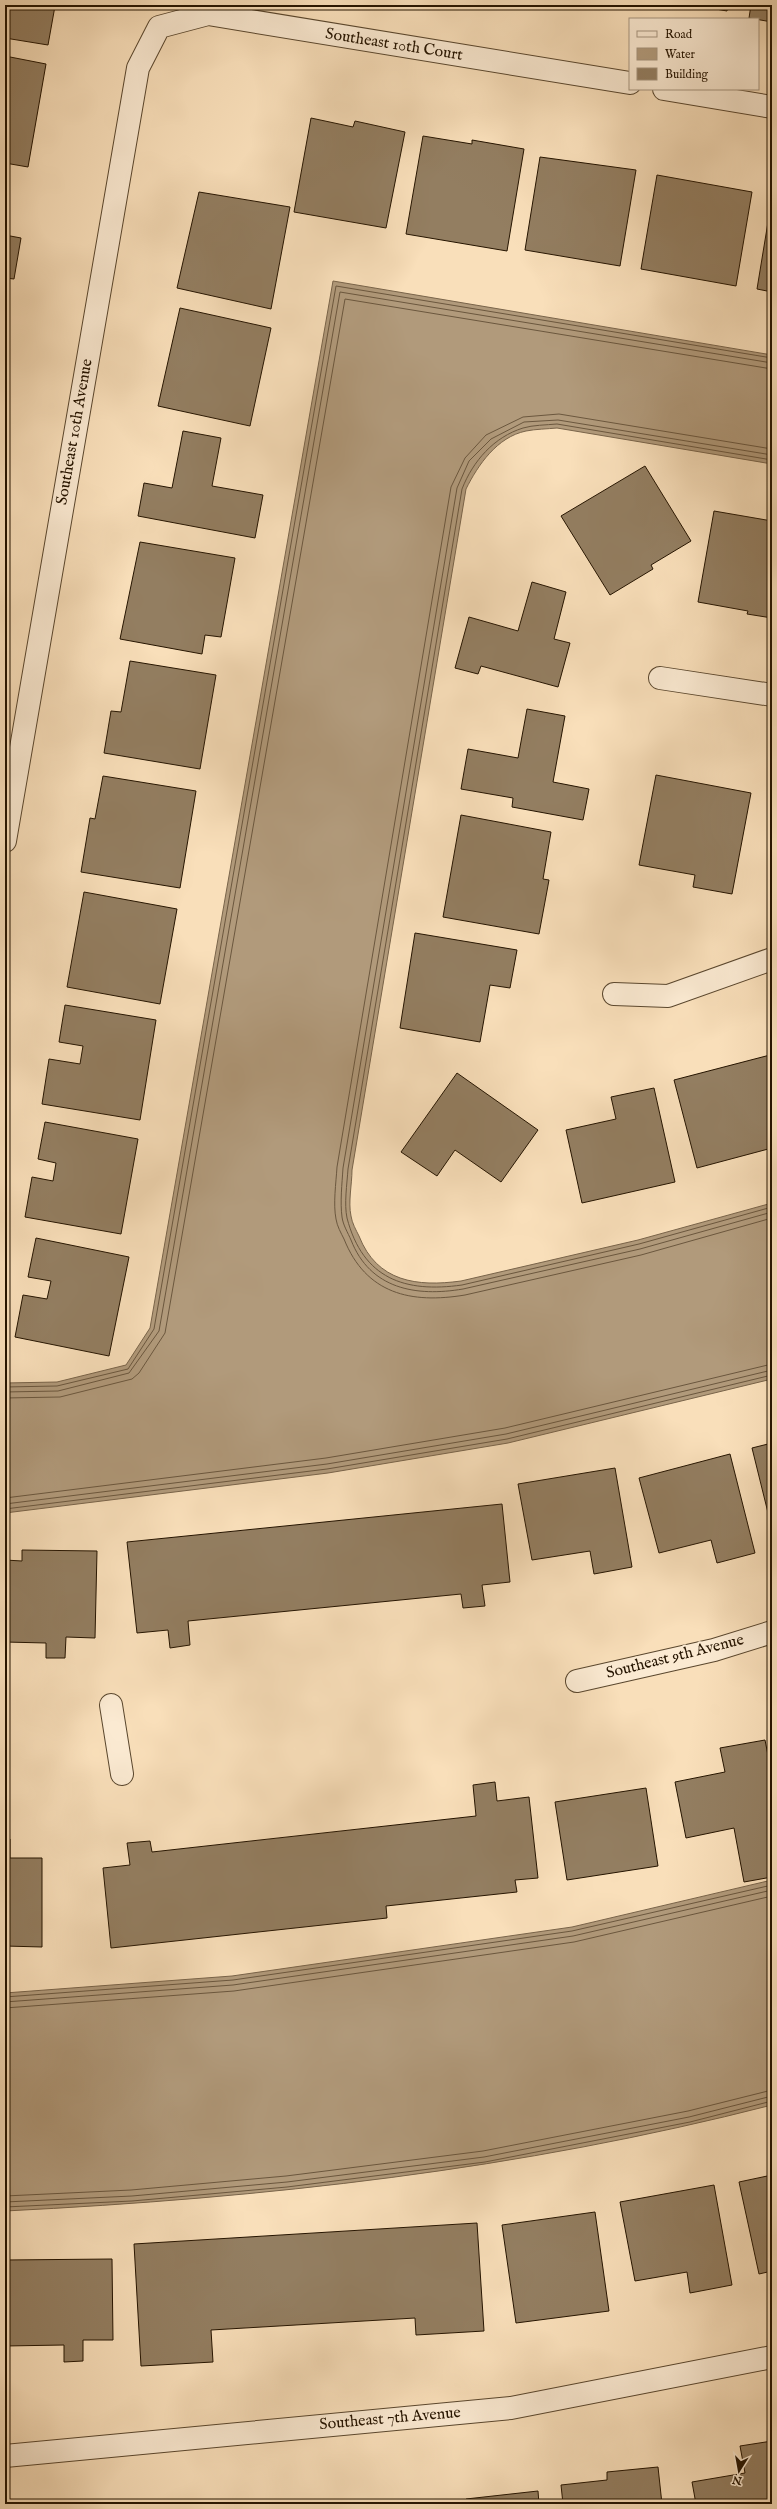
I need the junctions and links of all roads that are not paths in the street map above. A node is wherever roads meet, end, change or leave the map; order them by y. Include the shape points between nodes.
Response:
1 (159, 27) joint
2 (629, 84) edge
3 (670, 90) edge
4 (772, 107) edge
5 (660, 678) dead end
6 (772, 695) edge
7 (5, 841) edge
8 (772, 959) edge
9 (614, 994) dead end
10 (772, 1632) edge
11 (577, 1681) dead end
12 (111, 1705) dead end
13 (122, 1774) dead end
14 (772, 2357) edge
15 (5, 2456) edge

1 - 2 street, Southeast 10th Court via 208,14
1 - 7 street, Southeast 10th Avenue via 138,68
3 - 4 street
5 - 6 street
8 - 9 street via 668,996
10 - 11 street, Southeast 9th Avenue via 714,1650
12 - 13 street
14 - 15 street, Southeast 7th Avenue via 511,2408

